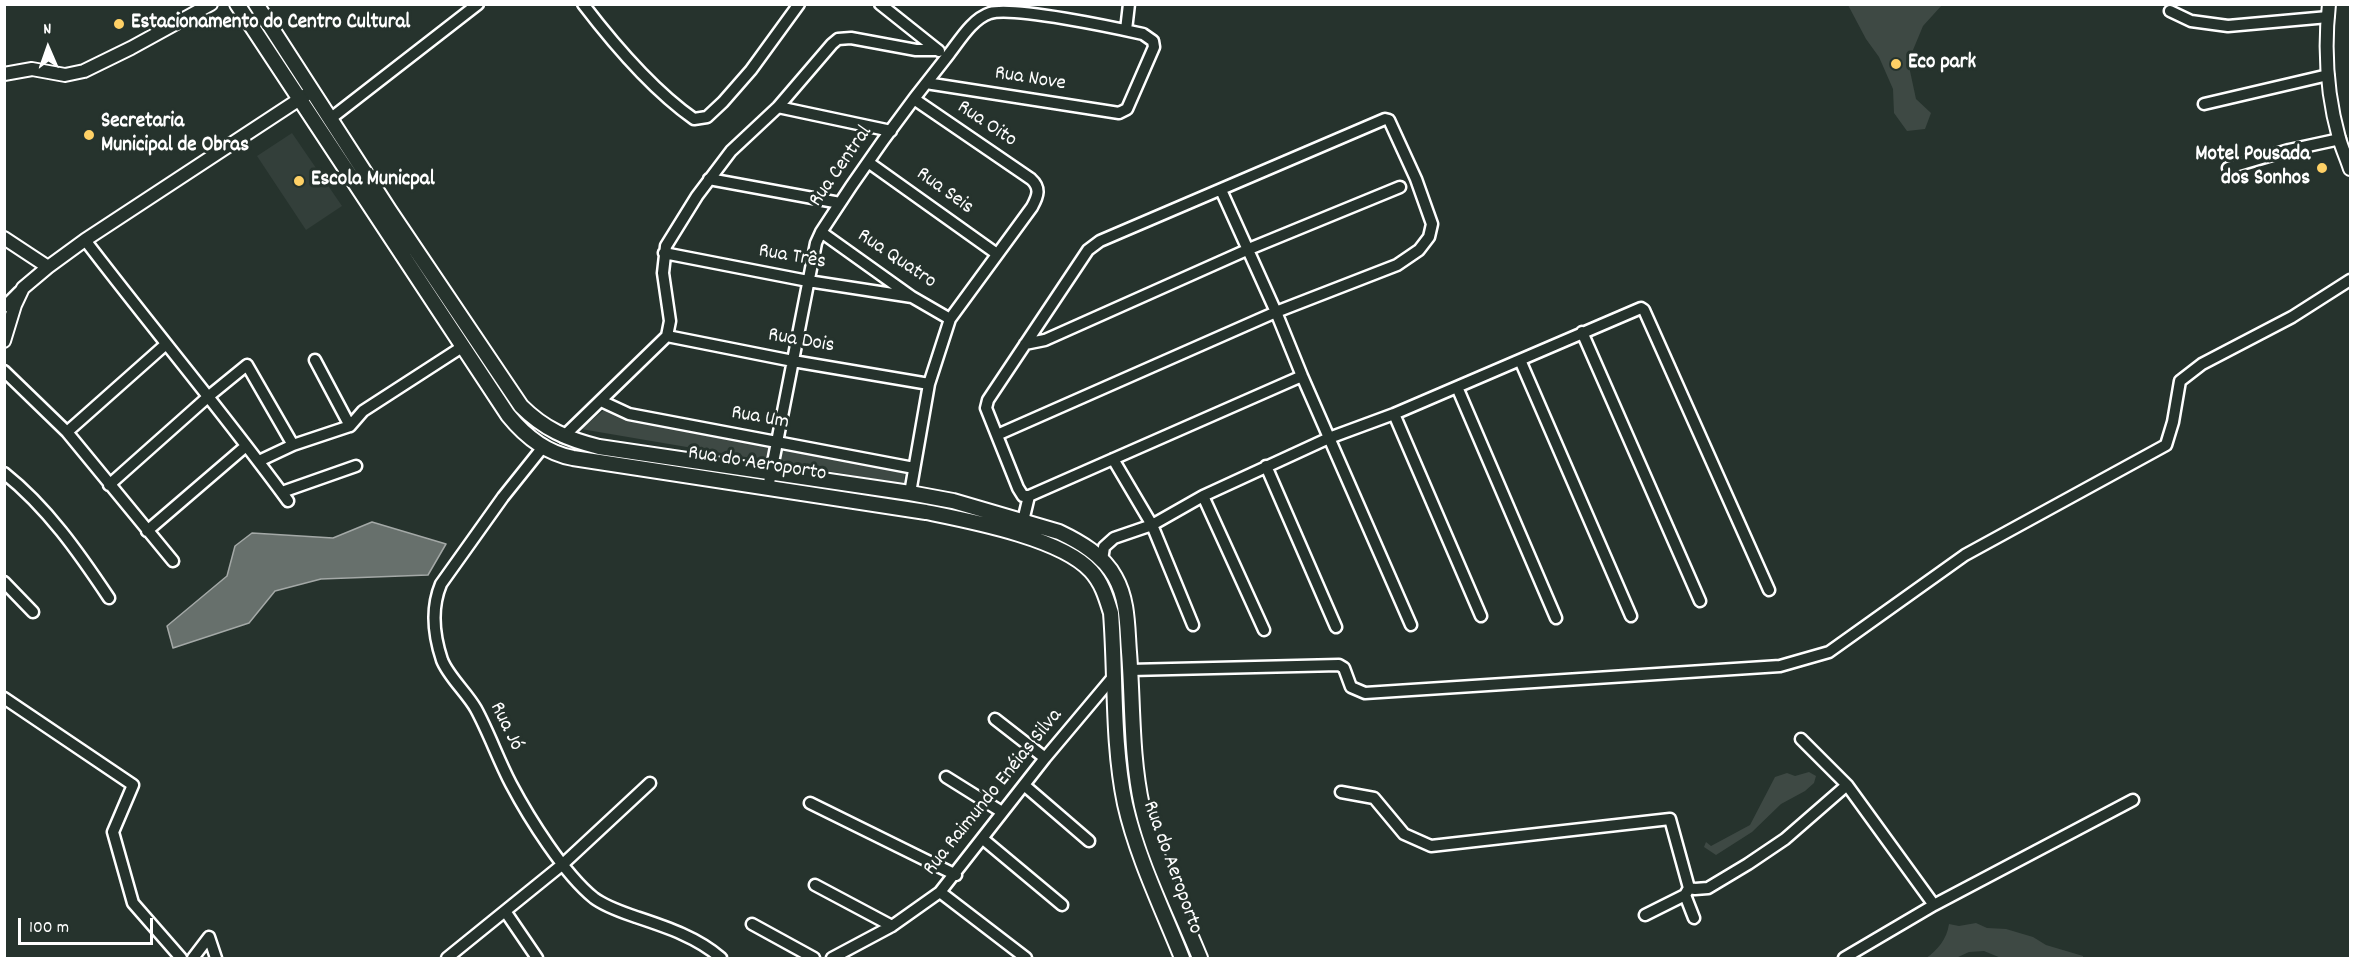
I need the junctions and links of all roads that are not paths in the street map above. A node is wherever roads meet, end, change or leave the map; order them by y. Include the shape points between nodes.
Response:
1 (211, 4) edge
2 (237, 4) edge
3 (256, 4) edge
4 (478, 4) edge
5 (582, 4) edge
6 (799, 4) edge
7 (880, 4) edge
8 (1015, 4) edge
9 (1129, 4) edge
10 (2170, 11) dead end
11 (2329, 11) edge
12 (1027, 14) junction
13 (1125, 30) junction
14 (943, 53) junction
15 (4, 74) edge
16 (2328, 75) junction
17 (926, 83) junction
18 (312, 91) junction
19 (914, 99) junction
20 (300, 100) junction
21 (2204, 104) dead end
22 (778, 107) junction
23 (330, 119) junction
24 (891, 130) junction
25 (2340, 139) junction
26 (868, 162) junction
27 (2228, 168) dead end
28 (2350, 169) edge
29 (709, 179) junction
30 (1400, 187) dead end
31 (1221, 190) junction
32 (840, 203) junction
33 (821, 232) junction
34 (4, 238) edge
35 (85, 240) junction
36 (1249, 249) junction
37 (664, 254) junction
38 (998, 254) junction
39 (48, 267) junction
40 (2350, 279) edge
41 (808, 281) junction
42 (23, 288) junction
43 (912, 297) junction
44 (4, 307) edge
45 (1276, 312) junction
46 (950, 319) junction
47 (1582, 332) junction
48 (667, 336) junction
49 (4, 340) edge
50 (1025, 344) junction
51 (165, 345) junction
52 (462, 347) junction
53 (315, 360) dead end
54 (1521, 360) junction
55 (793, 361) junction
56 (4, 371) edge
57 (1302, 376) junction
58 (929, 384) junction
59 (1457, 387) junction
60 (209, 396) junction
61 (601, 401) junction
62 (1394, 414) junction
63 (350, 426) junction
64 (67, 432) junction
65 (997, 435) junction
66 (563, 437) junction
67 (1329, 438) junction
68 (777, 442) junction
69 (293, 445) junction
70 (246, 446) junction
71 (543, 447) junction
72 (1113, 459) junction
73 (259, 461) junction
74 (356, 466) dead end
75 (1266, 466) junction
76 (914, 468) junction
77 (771, 472) junction
78 (4, 473) edge
79 (109, 485) junction
80 (768, 488) junction
81 (910, 493) junction
82 (1029, 496) junction
83 (1203, 496) junction
84 (1023, 521) junction
85 (1152, 525) junction
86 (147, 531) junction
87 (1102, 560) junction
88 (173, 561) dead end
89 (4, 582) edge
90 (1769, 590) dead end
91 (109, 598) dead end
92 (1700, 601) dead end
93 (33, 612) dead end
94 (1481, 616) dead end
95 (1631, 616) dead end
96 (1556, 618) dead end
97 (1193, 625) dead end
98 (1411, 625) dead end
99 (1336, 627) dead end
100 (1264, 630) dead end
101 (1130, 670) junction
102 (1114, 676) junction
103 (4, 698) edge
104 (995, 719) dead end
105 (1801, 739) dead end
106 (1135, 746) junction
107 (1118, 747) junction
108 (1046, 758) junction
109 (946, 777) dead end
110 (650, 783) dead end
111 (1024, 785) junction
112 (1847, 785) junction
113 (1341, 792) dead end
114 (2133, 800) dead end
115 (810, 803) dead end
116 (1002, 812) junction
117 (983, 839) junction
118 (1089, 841) dead end
119 (562, 864) junction
120 (956, 875) junction
121 (815, 885) dead end
122 (1687, 891) junction
123 (940, 892) junction
124 (1062, 905) dead end
125 (1934, 905) junction
126 (505, 911) junction
127 (1645, 915) dead end
128 (1694, 918) dead end
129 (752, 924) dead end
130 (892, 926) junction
131 (181, 958) edge
132 (193, 958) edge
133 (216, 958) edge
134 (447, 958) edge
135 (537, 958) edge
136 (721, 958) edge
137 (814, 958) edge
138 (832, 958) edge
139 (1026, 958) edge
140 (1182, 958) edge
141 (1200, 958) edge
142 (1844, 958) edge

1 - 15 street via 84,71 65,75 32,69
2 - 20 main road, Rua do Aeroporto
3 - 18 main road, Rua do Aeroporto
4 - 23 street
5 - 6 street via 608,38 694,119 707,117 723,102
7 - 14 street
8 - 12 street
9 - 13 street
10 - 11 street via 2191,21 2228,26
11 - 16 street
12 - 13 street, Rua Central
12 - 14 street, Rua Central via 993,12 983,16
13 - 17 street, Rua Nove via 1150,37 1154,47 1127,109 1115,113
14 - 17 street, Rua Central
14 - 22 street via 838,39
16 - 21 street
16 - 25 street
17 - 19 street, Rua Central
18 - 20 street
18 - 23 main road, Rua do Aeroporto
19 - 24 street, Rua Central
19 - 38 street, Rua Oito via 1036,183 1039,191 1032,207
20 - 35 street
20 - 52 main road, Rua do Aeroporto
22 - 24 street
22 - 29 street via 731,151
23 - 66 main road, Rua do Aeroporto via 521,406
24 - 26 street, Rua Central
25 - 27 street
25 - 28 street
26 - 32 street, Rua Central
26 - 38 street, Rua Seis
29 - 32 street
29 - 37 street
30 - 36 street
31 - 36 street
31 - 45 street via 1385,119 1393,125 1432,224 1429,237 1419,250 1397,265
31 - 50 street via 1100,241 1088,250
32 - 33 street, Rua Central
33 - 41 street, Rua Central
33 - 43 street, Rua Quatro
34 - 39 street
35 - 39 street
35 - 51 street
36 - 45 street
36 - 50 street via 1045,340
37 - 41 street, Rua Três
37 - 48 street via 670,321
38 - 46 street
39 - 42 street
40 - 101 street via 2292,317 2202,364 2180,381 2166,445 1965,555 1829,652 1780,666 1365,693 1351,687 1339,665
41 - 43 street, Rua Três
41 - 55 street, Rua Central
42 - 44 street
42 - 49 street
43 - 46 street, Rua Quatro
45 - 57 street
45 - 65 street
46 - 58 street
47 - 54 street
47 - 90 street via 1637,308 1644,310
47 - 92 street
48 - 55 street, Rua Dois
48 - 61 street
50 - 65 street via 988,400 986,408
51 - 60 street
51 - 64 street
52 - 63 street via 363,411
52 - 71 main road, Rua do Aeroporto via 508,415
53 - 63 street
54 - 59 street
54 - 95 street
55 - 58 street, Rua Dois
55 - 68 street, Rua Central
56 - 64 street
57 - 67 street
57 - 72 street
58 - 76 street
59 - 62 street
59 - 96 street
60 - 69 street via 248,365
60 - 70 street
60 - 79 street
61 - 66 street
61 - 68 street, Rua Um via 629,414
62 - 67 street
62 - 94 street
63 - 69 street
64 - 79 street
65 - 82 street via 1018,488 1023,496
66 - 77 main road, Rua do Aeroporto via 599,447
67 - 75 street
67 - 98 street
68 - 76 street, Rua Um
68 - 77 street, Rua Central
69 - 73 street
70 - 73 street
70 - 86 street
71 - 80 main road, Rua do Aeroporto via 573,458
71 - 119 street, Rua Jó via 502,497 441,584 434,611 443,663 476,708 512,785
72 - 82 street
72 - 85 street
73 - 74 street via 285,496
75 - 83 street
75 - 99 street
76 - 81 street
77 - 80 street, Rua Central
77 - 81 main road, Rua do Aeroporto
78 - 91 street via 71,541
79 - 86 street
80 - 102 main road, Rua do Aeroporto via 926,512 1058,548 1090,570 1105,594 1111,613
81 - 84 main road, Rua do Aeroporto
82 - 84 street
83 - 85 street
83 - 100 street
84 - 87 main road, Rua do Aeroporto via 1075,539
85 - 87 street via 1114,538 1104,547
85 - 97 street
86 - 88 street
87 - 101 main road, Rua do Aeroporto via 1114,576 1126,605
89 - 93 street
101 - 106 main road, Rua do Aeroporto
102 - 107 main road, Rua do Aeroporto
102 - 108 street, Rua Raimundo Enéias Silva
103 - 131 street via 133,785 113,832 133,903
104 - 108 street
105 - 112 street
106 - 107 main road
106 - 141 main road, Rua do Aeroporto via 1143,808 1157,854
107 - 140 main road, Rua do Aeroporto via 1131,826
108 - 111 street, Rua Raimundo Enéias Silva
109 - 116 street
110 - 119 street
111 - 116 street, Rua Raimundo Enéias Silva
111 - 118 street
112 - 122 street via 1785,839 1748,864 1708,888
112 - 125 street
113 - 122 street via 1374,798 1404,834 1431,846 1670,819
114 - 125 street
115 - 120 street
116 - 117 street, Rua Raimundo Enéias Silva
117 - 120 street, Rua Raimundo Enéias Silva
117 - 124 street
119 - 126 street
119 - 136 street, Rua Jó via 597,901 678,931
120 - 123 street, Rua Raimundo Enéias Silva
121 - 130 street
122 - 127 street
122 - 128 street
123 - 130 street, Rua Raimundo Enéias Silva
123 - 139 street
125 - 142 street
126 - 134 street
126 - 135 street
129 - 137 street
130 - 138 street, Rua Raimundo Enéias Silva
132 - 133 street via 209,937

